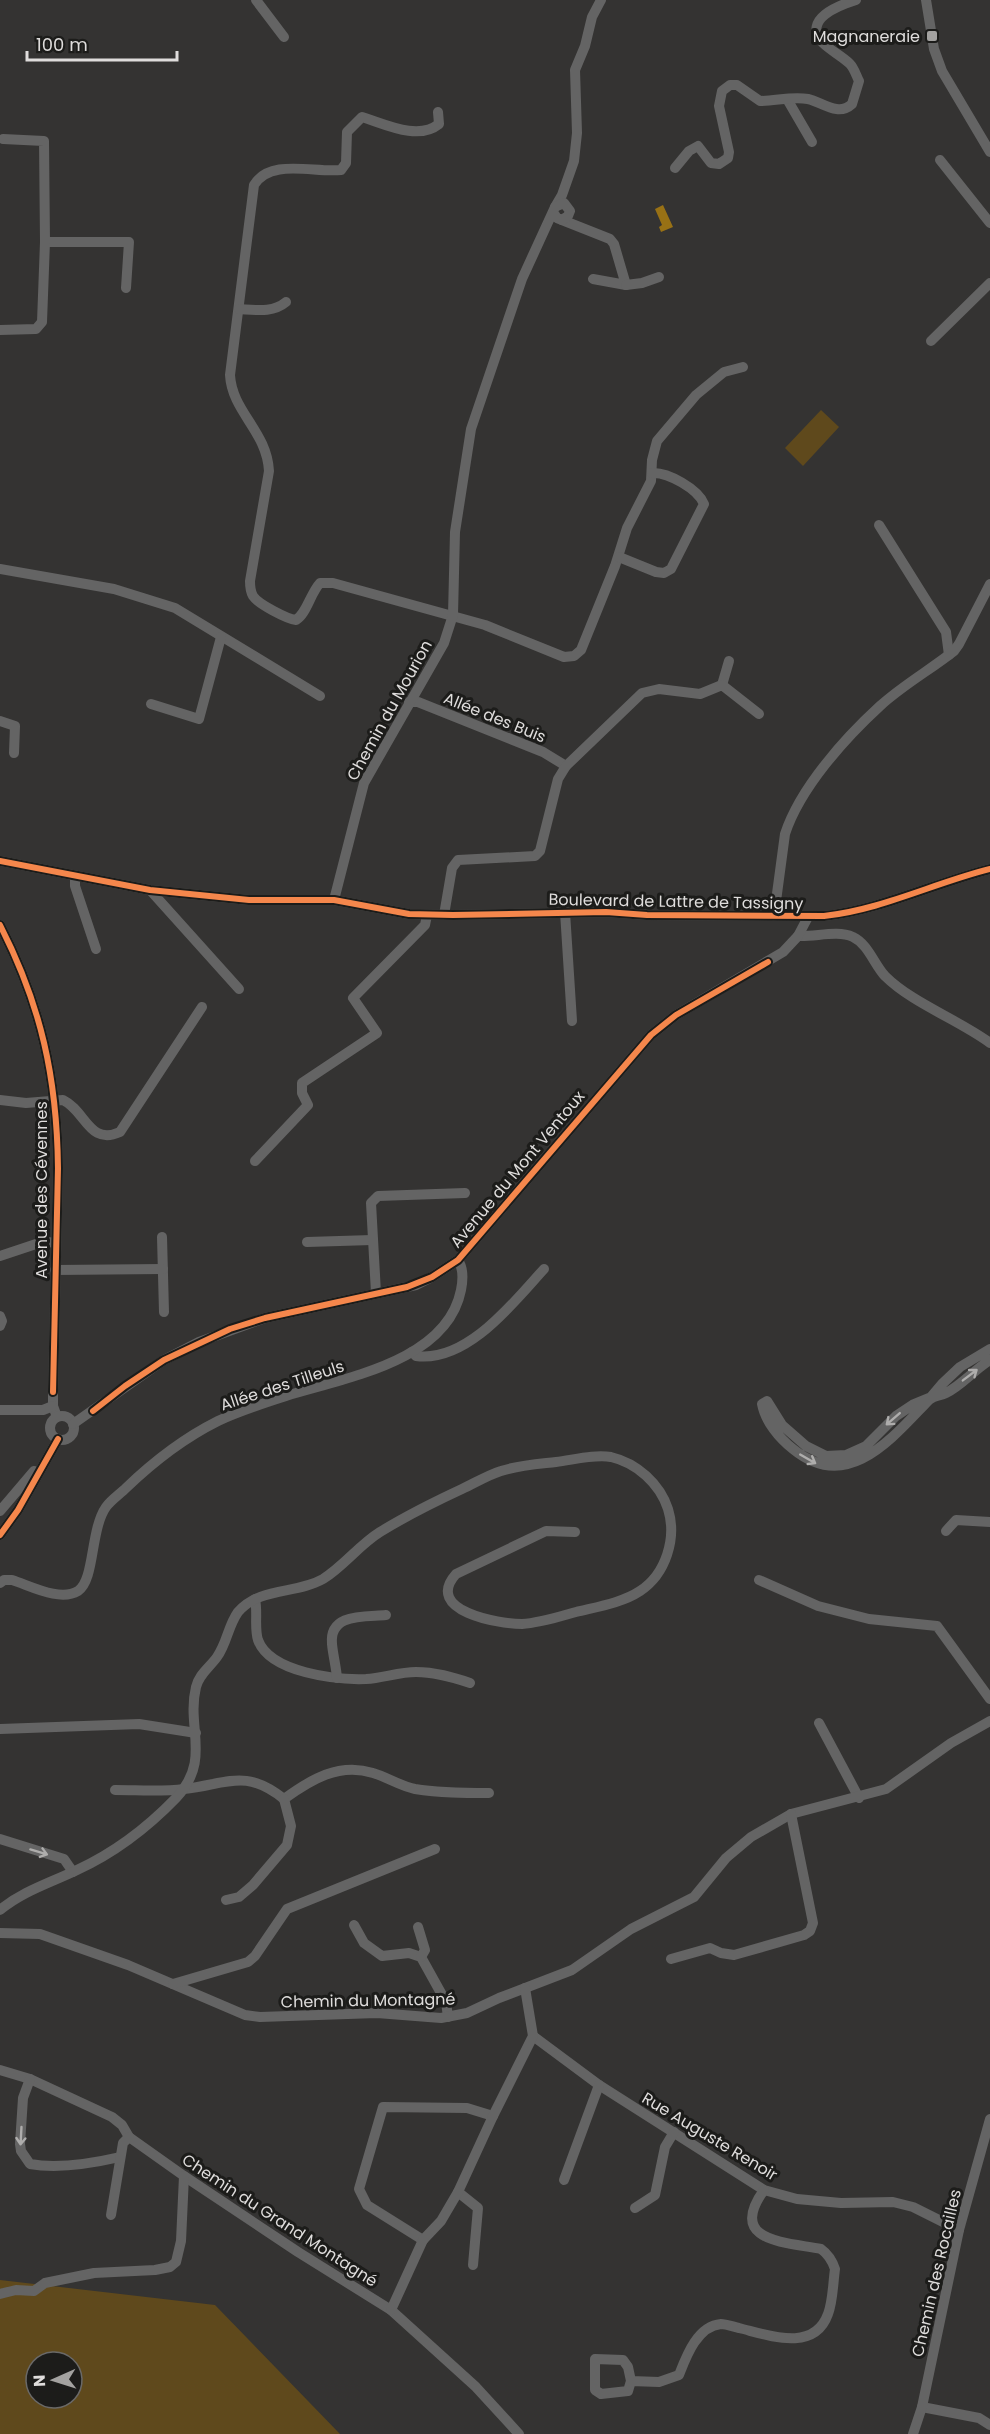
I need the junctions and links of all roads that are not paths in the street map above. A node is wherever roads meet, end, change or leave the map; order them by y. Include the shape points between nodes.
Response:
1 (256, 0) edge
2 (601, 0) edge
3 (856, 0) edge
4 (926, 0) edge
5 (284, 37) dead end
6 (787, 99) junction
7 (438, 112) dead end
8 (3, 139) dead end
9 (812, 142) dead end
10 (990, 152) edge
11 (940, 160) dead end
12 (675, 168) dead end
13 (561, 212) junction
14 (990, 223) edge
15 (45, 242) junction
16 (659, 277) dead end
17 (593, 279) dead end
18 (990, 283) edge
19 (626, 285) junction
20 (126, 288) dead end
21 (286, 302) dead end
22 (239, 309) junction
23 (0, 330) edge
24 (931, 341) dead end
25 (743, 368) dead end
26 (652, 473) junction
27 (879, 525) dead end
28 (619, 557) junction
29 (0, 569) edge
30 (990, 584) edge
31 (453, 615) junction
32 (221, 637) junction
33 (949, 655) junction
34 (729, 661) dead end
35 (722, 685) junction
36 (320, 696) dead end
37 (409, 702) junction
38 (151, 704) dead end
39 (759, 714) dead end
40 (0, 721) edge
41 (14, 753) dead end
42 (566, 766) junction
43 (0, 861) edge
44 (990, 869) edge
45 (75, 876) junction
46 (150, 890) junction
47 (334, 900) junction
48 (565, 912) junction
49 (427, 915) junction
50 (444, 915) junction
51 (774, 916) junction
52 (808, 916) junction
53 (0, 925) edge
54 (798, 936) junction
55 (96, 949) dead end
56 (239, 989) dead end
57 (201, 1007) dead end
58 (572, 1021) dead end
59 (978, 1034) junction
60 (990, 1034) edge
61 (990, 1042) edge
62 (0, 1100) edge
63 (55, 1100) junction
64 (255, 1161) dead end
65 (465, 1193) dead end
66 (162, 1237) dead end
67 (372, 1240) junction
68 (56, 1242) junction
69 (307, 1242) dead end
70 (0, 1256) edge
71 (458, 1260) junction
72 (163, 1269) junction
73 (544, 1269) dead end
74 (55, 1270) junction
75 (375, 1293) junction
76 (164, 1312) dead end
77 (0, 1316) edge
78 (0, 1326) edge
79 (990, 1349) edge
80 (412, 1352) junction
81 (990, 1360) edge
82 (931, 1397) junction
83 (53, 1406) junction
84 (0, 1410) edge
85 (57, 1417) junction
86 (73, 1424) junction
87 (58, 1439) junction
88 (47, 1458) junction
89 (0, 1511) edge
90 (990, 1522) edge
91 (946, 1531) dead end
92 (575, 1532) dead end
93 (0, 1535) edge
94 (759, 1580) dead end
95 (0, 1583) edge
96 (255, 1599) junction
97 (386, 1615) dead end
98 (337, 1678) junction
99 (470, 1683) dead end
100 (990, 1698) edge
101 (990, 1721) edge
102 (819, 1724) dead end
103 (0, 1729) edge
104 (196, 1733) junction
105 (115, 1790) dead end
106 (183, 1790) junction
107 (489, 1793) dead end
108 (859, 1798) junction
109 (284, 1799) junction
110 (791, 1814) junction
111 (0, 1839) edge
112 (435, 1849) dead end
113 (73, 1872) junction
114 (226, 1900) dead end
115 (0, 1910) edge
116 (354, 1924) dead end
117 (418, 1927) dead end
118 (0, 1934) edge
119 (421, 1957) junction
120 (671, 1959) dead end
121 (173, 1984) junction
122 (525, 1988) junction
123 (448, 2017) junction
124 (533, 2036) junction
125 (0, 2070) edge
126 (30, 2079) junction
127 (599, 2085) junction
128 (493, 2116) junction
129 (990, 2119) edge
130 (674, 2132) junction
131 (129, 2137) junction
132 (120, 2157) junction
133 (184, 2176) junction
134 (564, 2180) dead end
135 (764, 2190) junction
136 (458, 2192) junction
137 (635, 2208) dead end
138 (111, 2215) dead end
139 (959, 2230) junction
140 (423, 2240) junction
141 (473, 2265) dead end
142 (0, 2294) edge
143 (391, 2310) junction
144 (631, 2381) dead end
145 (922, 2407) junction
146 (990, 2425) edge
147 (519, 2434) edge
148 (913, 2434) edge

1 - 5 street
2 - 13 street, Chemin du Mourion via 574,70 577,133
3 - 6 street via 823,14 818,25 821,41 851,65 859,81 852,105 836,110 810,99
4 - 10 street via 942,71
6 - 9 street
6 - 12 street via 760,101 737,85 724,88 719,106 728,158 719,164 711,163 698,146
7 - 22 street via 439,124 431,130 415,132 362,117 347,132 346,164 341,170 276,169 260,176 252,190
8 - 15 street via 44,141
11 - 14 street
13 - 19 street via 610,239
13 - 31 street, Chemin du Mourion via 548,224 522,279 471,429 455,532
15 - 20 street via 129,242
15 - 23 street via 42,322 36,329
16 - 19 street
17 - 19 street
18 - 24 street
21 - 22 street via 268,310
22 - 31 street via 231,384 262,440 269,471 250,581 253,595 296,620 320,583 333,583
25 - 26 street via 724,372 696,395 657,441
26 - 28 street via 627,528
26 - 28 street via 667,474 701,495 704,504 671,569 656,572
27 - 33 street via 946,632
28 - 31 street via 581,650 574,656 564,657
29 - 32 street via 114,589 175,608
30 - 33 street via 959,644
31 - 37 street, Chemin du Mourion via 444,643
32 - 36 street
32 - 38 street via 199,718
33 - 51 street via 880,706 843,743 812,783 785,834
34 - 35 street
35 - 39 street
35 - 42 street via 700,694 659,689 642,693
37 - 42 street, Allée des Buis via 418,702 543,752
37 - 47 street, Chemin du Mourion via 364,783
40 - 41 street via 15,726
42 - 50 street via 558,779 540,851 535,856 458,860 452,868
43 - 45 street, Boulevard de Lattre de Tassigny
44 - 52 street, Boulevard de Lattre de Tassigny via 861,910
45 - 46 street, Boulevard de Lattre de Tassigny
45 - 55 street
46 - 47 street, Boulevard de Lattre de Tassigny via 249,900
46 - 56 street
47 - 49 street, Boulevard de Lattre de Tassigny
48 - 50 street, Boulevard de Lattre de Tassigny
48 - 51 street, Boulevard de Lattre de Tassigny
48 - 58 street
49 - 50 street, Boulevard de Lattre de Tassigny
49 - 64 street via 425,925 353,998 377,1033 303,1083 302,1093 308,1105
51 - 52 street, Boulevard de Lattre de Tassigny
52 - 54 street, Avenue du Mont Ventoux
53 - 63 street, Avenue des Cévennes via 38,1013
54 - 59 street, Boulevard de Lattre de Tassigny via 852,937 864,946 892,983
54 - 71 street, Avenue du Mont Ventoux via 776,957 651,1035
57 - 63 street via 120,1132 110,1137 99,1135 67,1101
59 - 60 street
59 - 61 street, Boulevard de Lattre de Tassigny
62 - 63 street
63 - 68 street, Avenue des Cévennes
65 - 67 street via 378,1196 371,1203
66 - 72 street
67 - 69 street
67 - 75 street
68 - 70 street via 39,1243
68 - 74 street, Avenue des Cévennes
71 - 75 street, Avenue du Mont Ventoux via 416,1285
71 - 80 street, Allée des Tilleuls via 462,1275 454,1309 440,1329
72 - 74 street
72 - 76 street
73 - 80 street, Allée des Tilleuls via 509,1308 471,1340 431,1356 416,1356
74 - 83 street, Avenue des Cévennes
75 - 86 street, Avenue du Mont Ventoux via 265,1318 199,1342 164,1360
77 - 78 street
79 - 82 street via 960,1367
80 - 95 street, Allée des Tilleuls via 360,1375 219,1421 189,1437 107,1506 97,1525 90,1573 80,1590 66,1595 12,1580
82 -> 81 street via 945,1394
82 -> 82 street via 896,1416 866,1446 837,1456 820,1454 806,1446 782,1425 767,1401 762,1404 768,1420 795,1451 818,1464 840,1466 863,1459 879,1448 917,1415
83 - 84 street via 43,1410
83 - 85 street, Avenue des Cévennes
85 - 86 street via 69,1418
85 - 87 street via 51,1426
86 - 87 street via 72,1435
87 - 88 street
88 - 89 street
88 - 93 street
90 - 91 street via 957,1520
92 - 96 street via 546,1531 456,1574 449,1586 450,1596 463,1611 479,1617 525,1624 549,1619 618,1601 640,1591 654,1578 671,1545 668,1508 640,1470 609,1457 523,1465 499,1472 392,1525 319,1581
94 - 100 street via 828,1608 869,1619 937,1626
96 - 98 street via 258,1640 268,1653 293,1668
96 - 104 street via 236,1615 220,1652 197,1684
97 - 98 street via 356,1617 339,1622 332,1629
98 - 99 street via 368,1679 429,1672
101 - 108 street, Chemin du Montagné via 886,1789
102 - 108 street
103 - 104 street via 139,1724
104 - 106 street via 196,1758
105 - 106 street
106 - 109 street via 243,1779 268,1786
106 - 113 street via 133,1838
107 - 109 street via 413,1788 372,1772 349,1770 324,1773
108 - 110 street, Chemin du Montagné
109 - 114 street via 291,1826 287,1845 253,1885 239,1897
110 - 120 street via 813,1923 810,1931 734,1955 710,1948
110 - 122 street, Chemin du Montagné via 751,1837 726,1858 694,1897 631,1929 572,1970
111 -> 113 street via 64,1859
112 - 121 street via 287,1909 248,1962
113 - 115 street via 22,1894
116 - 119 street via 364,1943 382,1956 409,1953
117 - 119 street via 425,1950
118 - 121 street, Chemin du Montagné via 40,1934
119 - 123 street via 446,2002
121 - 123 street, Chemin du Montagné via 245,2015 260,2017 377,2013
122 - 123 street, Chemin du Montagné
122 - 124 street
124 - 127 street, Rue Auguste Renoir
124 - 128 street
125 - 126 street, Chemin du Grand Montagné
126 - 131 street, Chemin du Grand Montagné via 101,2110 122,2125
126 -> 132 street via 23,2098 20,2144 30,2164 89,2164
127 - 130 street, Rue Auguste Renoir
127 - 134 street
128 - 136 street
128 - 140 street via 467,2108 383,2107 359,2189 367,2205
129 - 139 street, Chemin des Rocailles
130 - 135 street, Rue Auguste Renoir
130 - 137 street via 665,2147 655,2195
131 - 132 street via 123,2143
131 - 133 street, Chemin du Grand Montagné
132 - 138 street
133 - 142 street via 181,2241 176,2262 170,2267 94,2273 45,2283 34,2291
133 - 143 street, Chemin du Grand Montagné
135 - 139 street, Rue Auguste Renoir via 797,2199 893,2202 913,2207
135 - 144 street via 751,2213 757,2231 768,2238 821,2249 833,2263 829,2312 824,2323 804,2338 782,2338 721,2324 698,2338 679,2375 659,2382
136 - 140 street via 441,2221
136 - 141 street via 478,2208
139 - 145 street, Chemin des Rocailles
140 - 143 street
143 - 147 street, Chemin du Grand Montagné via 476,2387
145 - 146 street via 979,2418
145 - 148 street, Chemin des Rocailles

